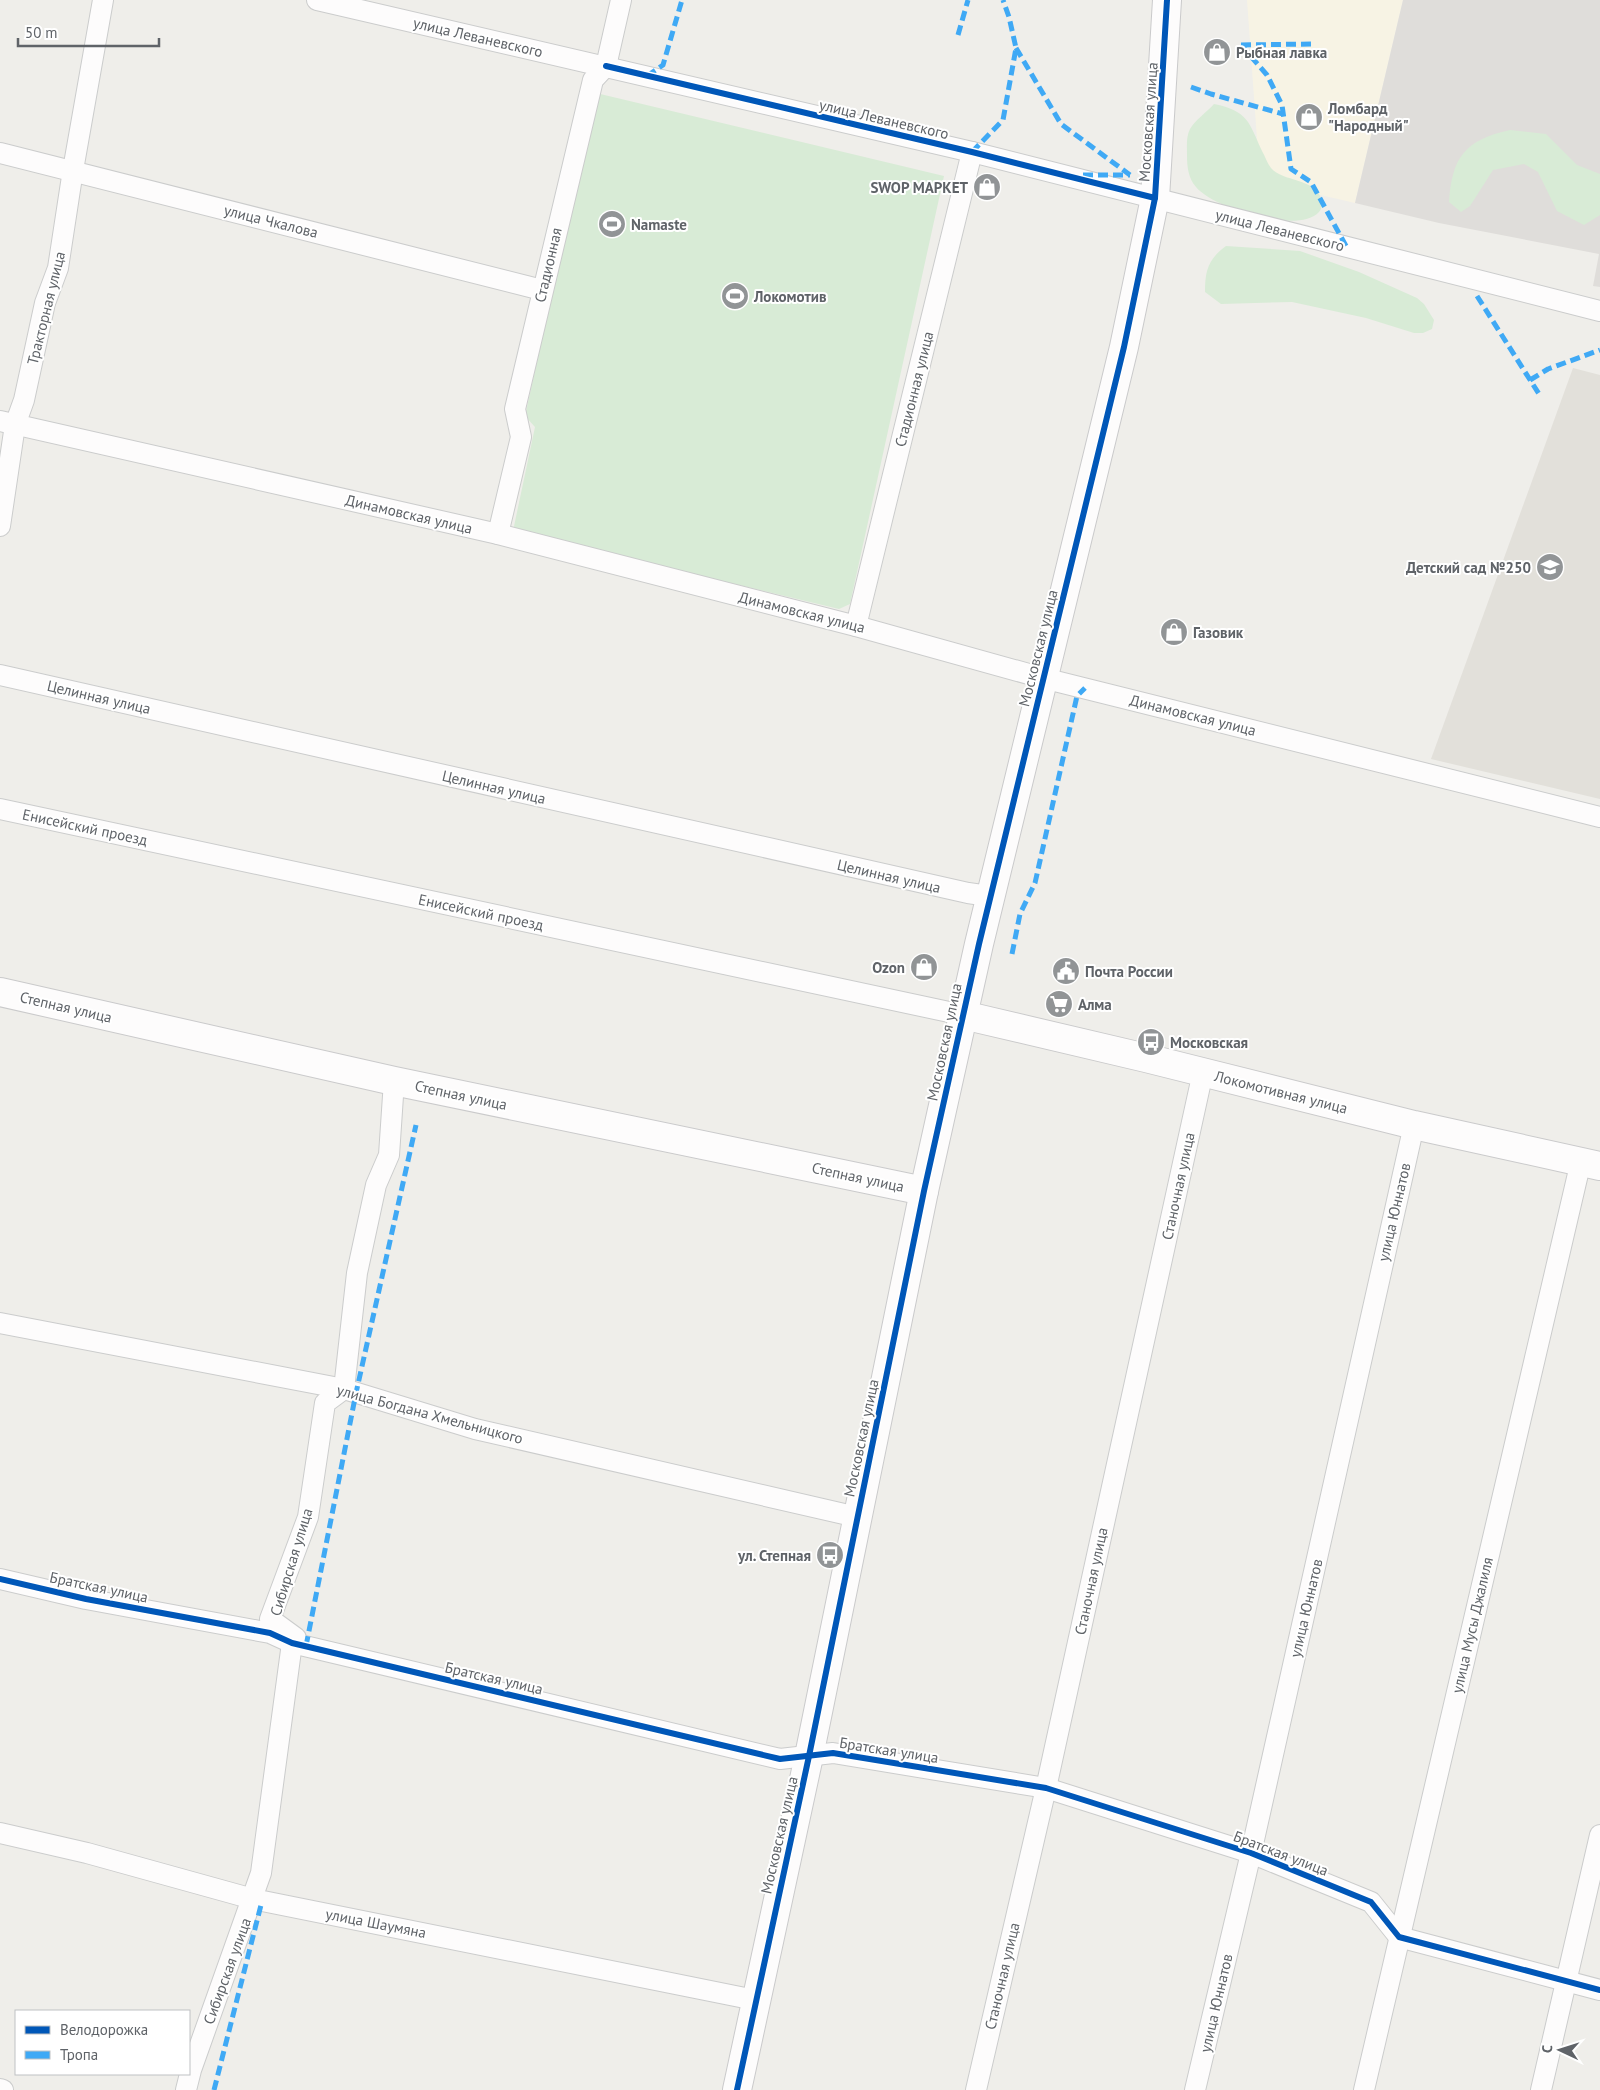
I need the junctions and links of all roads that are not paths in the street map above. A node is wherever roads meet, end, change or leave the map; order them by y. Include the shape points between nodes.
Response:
1 (103, 0) edge
2 (317, 0) edge
3 (621, 0) edge
4 (1167, 0) edge
5 (606, 66) junction
6 (972, 152) junction
7 (0, 153) edge
8 (73, 170) junction
9 (1155, 198) junction
10 (542, 290) junction
11 (1600, 311) edge
12 (8, 423) edge
13 (0, 526) edge
14 (498, 534) junction
15 (856, 626) junction
16 (0, 675) edge
17 (1043, 678) junction
18 (0, 809) edge
19 (1600, 817) edge
20 (989, 896) junction
21 (0, 992) edge
22 (963, 1015) junction
23 (1203, 1072) junction
24 (394, 1081) junction
25 (1414, 1125) junction
26 (1590, 1163) edge
27 (924, 1191) junction
28 (0, 1322) edge
29 (344, 1389) junction
30 (857, 1517) junction
31 (0, 1579) edge
32 (292, 1642) junction
33 (810, 1756) junction
34 (1046, 1788) junction
35 (0, 1833) edge
36 (1600, 1835) edge
37 (1251, 1853) junction
38 (253, 1899) junction
39 (1398, 1937) junction
40 (1566, 1982) junction
41 (1600, 1990) edge
42 (755, 2000) junction
43 (190, 2074) edge
44 (190, 2075) edge
45 (186, 2090) edge
46 (736, 2090) edge
47 (976, 2090) edge
48 (1195, 2090) edge
49 (1364, 2090) edge
50 (1541, 2090) edge

1 - 8 street, Тракторная улица
2 - 5 street, улица Леваневского
3 - 5 street, Стадионная
4 - 9 street, Московская улица
5 - 6 street, улица Леваневского
5 - 10 street, Стадионная via 593,80
6 - 9 street, улица Леваневского
6 - 15 street, Стадионная улица
7 - 8 street, улица Чкалова
8 - 10 street, улица Чкалова
8 - 12 street, Тракторная улица via 58,268 45,303 24,400
9 - 11 street, улица Леваневского
9 - 17 street, Московская улица via 1124,347
10 - 14 street, Стадионная via 515,409 521,437
12 - 13 street, Тракторная улица
12 - 14 street, Динамовская улица
14 - 15 street, Динамовская улица
15 - 17 street, Динамовская улица
16 - 20 street, Целинная улица
17 - 19 street, Динамовская улица
17 - 20 street, Московская улица
18 - 22 street, Енисейский проезд
20 - 22 street, Московская улица
21 - 24 street, Степная улица
22 - 23 street, Локомотивная улица
22 - 27 street, Московская улица
23 - 25 street, Локомотивная улица
23 - 34 street, Станочная улица
24 - 27 street, Степная улица
24 - 29 street via 389,1155 376,1185 357,1273
25 - 26 street, Локомотивная улица
25 - 37 street, улица Юннатов
26 - 39 street, улица Мусы Джалиля
27 - 30 street, Московская улица
28 - 29 street, улица Богдана Хмельницкого
29 - 30 street, улица Богдана Хмельницкого via 475,1429
29 - 32 street, Сибирская улица via 326,1403 308,1517 270,1619 296,1638
30 - 33 street, Московская улица
31 - 32 street, Братская улица via 86,1599 270,1633
32 - 33 street, Братская улица via 780,1759
32 - 38 street, Сибирская улица via 261,1873
33 - 34 street, Братская улица via 833,1753
33 - 42 street, Московская улица
34 - 37 street, Братская улица
34 - 47 street, Станочная улица
35 - 38 street, улица Шаумяна via 87,1853
36 - 40 street
37 - 39 street, Братская улица via 1371,1902
37 - 48 street, улица Юннатов
38 - 42 street, улица Шаумяна
38 - 43 street, Сибирская улица
39 - 40 street
39 - 49 street, улица Мусы Джалиля
40 - 41 street
40 - 50 street
42 - 46 street, Московская улица
44 - 45 street, Сибирская улица

